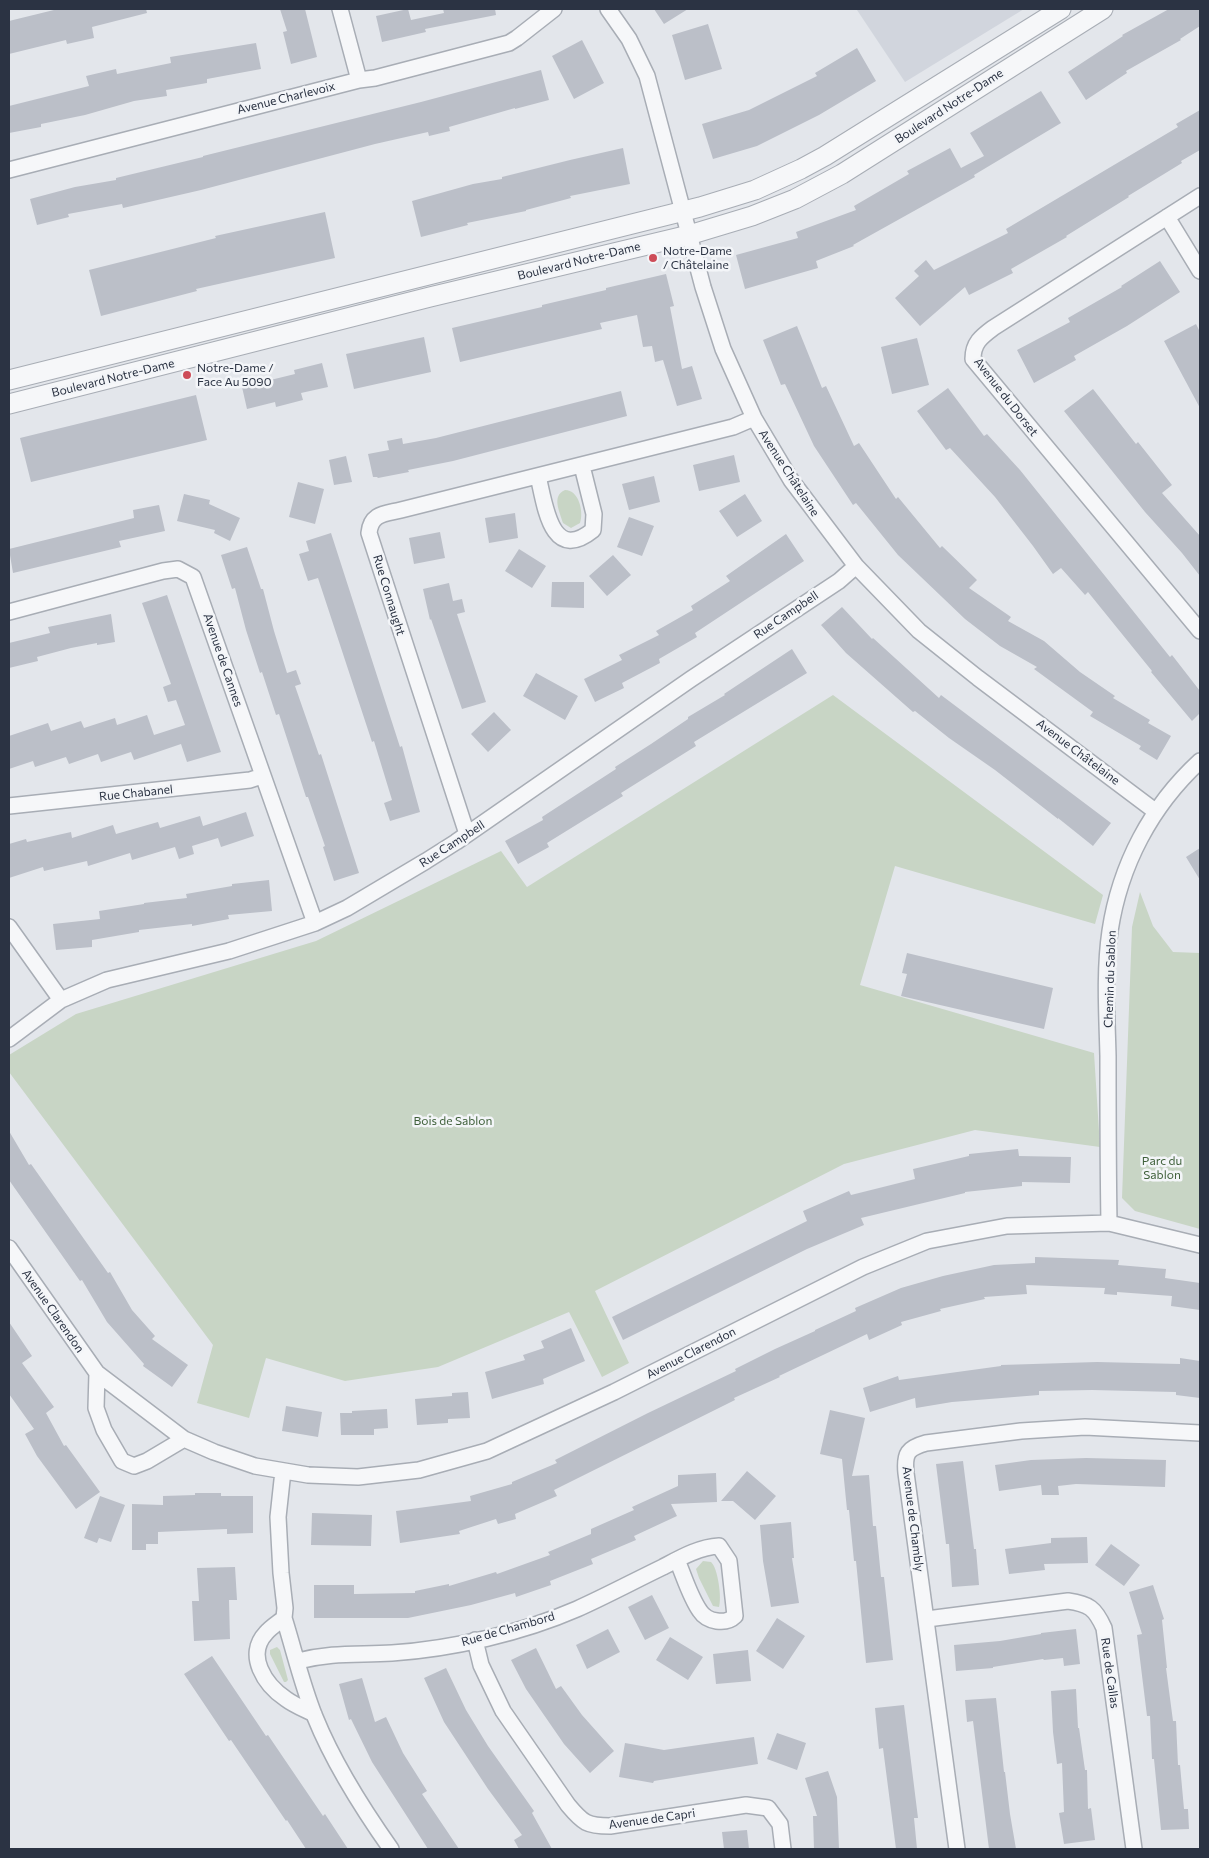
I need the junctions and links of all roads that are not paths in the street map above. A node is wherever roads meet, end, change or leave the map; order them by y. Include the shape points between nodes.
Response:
1 (340, 9) edge
2 (554, 9) edge
3 (608, 9) edge
4 (1061, 9) edge
5 (1103, 9) edge
6 (359, 80) junction
7 (9, 170) edge
8 (1200, 196) edge
9 (682, 211) junction
10 (1167, 218) junction
11 (689, 235) junction
12 (1200, 271) edge
13 (9, 380) edge
14 (9, 404) edge
15 (754, 418) junction
16 (582, 466) junction
17 (538, 476) junction
18 (856, 566) junction
19 (9, 612) edge
20 (1200, 631) edge
21 (1200, 761) edge
22 (262, 776) junction
23 (9, 806) edge
24 (1155, 811) junction
25 (467, 834) junction
26 (315, 923) junction
27 (9, 927) edge
28 (61, 1000) junction
29 (9, 1039) edge
30 (1109, 1223) junction
31 (1200, 1245) edge
32 (9, 1248) edge
33 (97, 1373) junction
34 (1200, 1433) edge
35 (184, 1439) junction
36 (283, 1471) junction
37 (677, 1560) junction
38 (284, 1618) junction
39 (927, 1620) junction
40 (475, 1640) junction
41 (298, 1661) junction
42 (314, 1714) junction
43 (391, 1849) edge
44 (783, 1849) edge
45 (957, 1849) edge
46 (1134, 1849) edge

1 - 6 street
2 - 6 street, Avenue Charlevoix via 509,43
3 - 9 street, Avenue Châtelaine via 629,39 647,76
4 - 9 street, Boulevard Notre-Dame via 801,170 755,190
5 - 11 street, Boulevard Notre-Dame via 819,187 752,216
6 - 7 street, Avenue Charlevoix
8 - 10 street, Avenue du Dorset
9 - 11 street, Avenue Châtelaine
9 - 13 street, Boulevard Notre-Dame
10 - 12 street
10 - 20 street, Avenue du Dorset via 993,328 973,347 973,359
11 - 14 street, Boulevard Notre-Dame
11 - 15 street, Avenue Châtelaine via 723,349
15 - 16 street, Rue Connaught via 733,427
15 - 18 street, Avenue Châtelaine via 791,480
16 - 17 street, Rue Connaught
16 - 17 street via 594,514 593,530 582,540 565,540 551,528
17 - 25 street, Rue Connaught via 401,510 370,522 369,533
18 - 24 street, Avenue Châtelaine via 919,631
18 - 25 street, Rue Campbell via 839,581
19 - 22 street, Avenue de Cannes via 163,571 178,569 194,577
21 - 24 street, Chemin du Sablon
22 - 23 street, Rue Chabanel via 250,780
22 - 26 street, Avenue de Cannes
24 - 30 street, Chemin du Sablon via 1123,878 1110,933 1107,996
25 - 26 street, Rue Campbell via 426,862
26 - 28 street, Rue Campbell via 229,951 107,980
27 - 28 street
28 - 29 street, Rue Campbell
30 - 31 street, Avenue Clarendon
30 - 36 street, Avenue Clarendon via 1007,1226 927,1241 863,1267 614,1392 487,1451 419,1470 358,1477
32 - 33 street, Avenue Clarendon
33 - 35 street, Avenue Clarendon
33 - 35 street via 96,1408 104,1430 122,1461 134,1466
34 - 39 street, Avenue de Chambly via 1085,1427 926,1443 910,1450 905,1462 906,1473
35 - 36 street, Avenue Clarendon via 255,1466
36 - 38 street via 278,1517
37 - 37 street, Rue de Chambord via 701,1613 717,1622 731,1620 735,1616 729,1561 719,1546 708,1546
37 - 40 street, Rue de Chambord via 576,1609
38 - 41 street
38 - 42 street via 265,1634 257,1650 257,1662 271,1687
39 - 45 street, Avenue de Chambly
39 - 46 street, Rue de Callas via 1068,1602 1086,1604 1098,1614 1104,1628
40 - 41 street, Rue de Chambord via 392,1653 328,1654
40 - 44 street, Avenue de Capri via 481,1664 503,1711 578,1817 592,1826 610,1826 746,1805 768,1808 780,1824
41 - 42 street
42 - 43 street via 322,1736 361,1807

